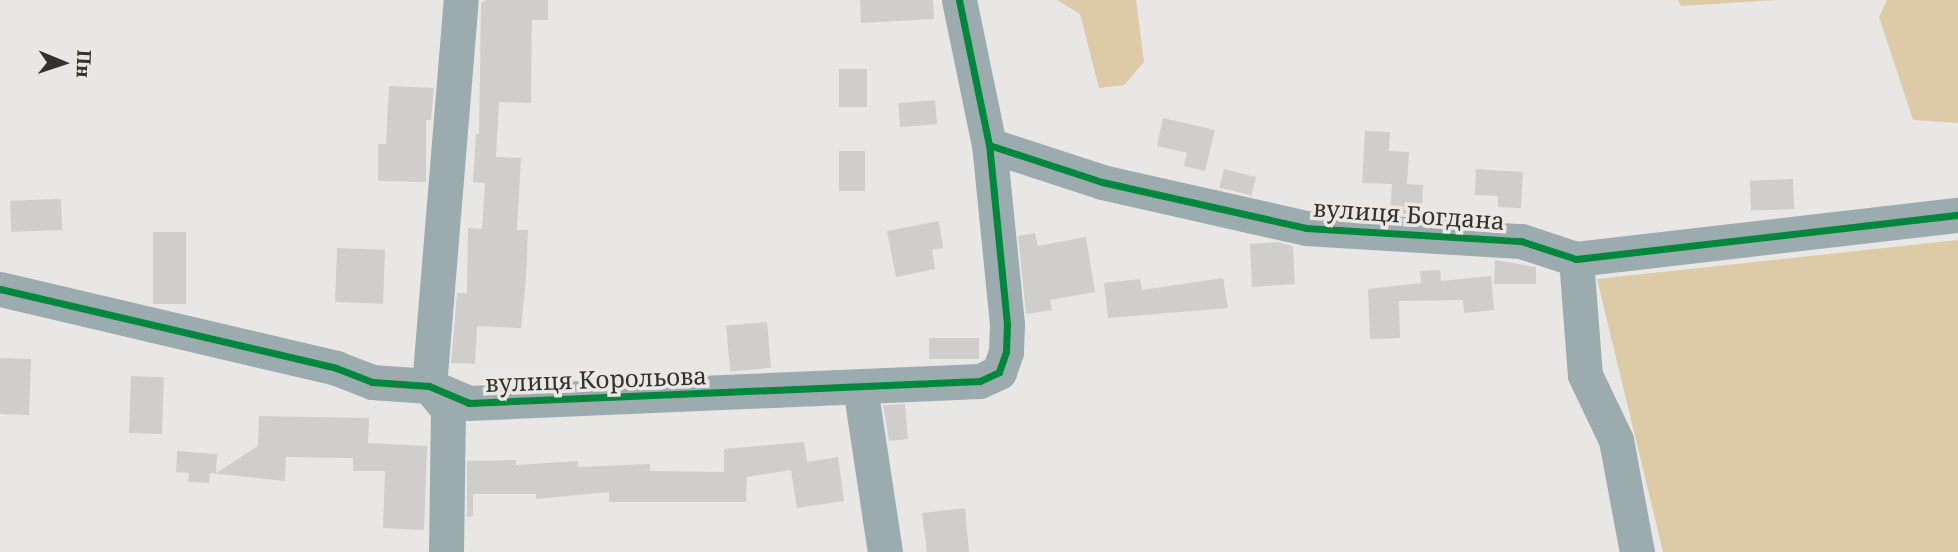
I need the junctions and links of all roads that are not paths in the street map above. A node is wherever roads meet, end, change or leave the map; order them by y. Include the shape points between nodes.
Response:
1 (461, 0) edge
2 (959, 0) edge
3 (989, 145) junction
4 (1958, 215) edge
5 (1576, 260) junction
6 (0, 289) edge
7 (429, 386) junction
8 (860, 387) junction
9 (446, 552) edge
10 (885, 552) edge
11 (1637, 552) edge

1 - 7 street
2 - 3 street
3 - 5 street, вулиця Богдана via 1102,182 1306,228 1521,241
3 - 8 street, вулиця Корольова via 1006,352 999,372 980,381
4 - 5 street, вулиця Богдана
5 - 11 street via 1585,375 1616,440
6 - 7 street, вулиця Корольова via 335,368 372,382
7 - 8 street, вулиця Корольова via 469,403
7 - 9 street via 448,409
8 - 10 street

